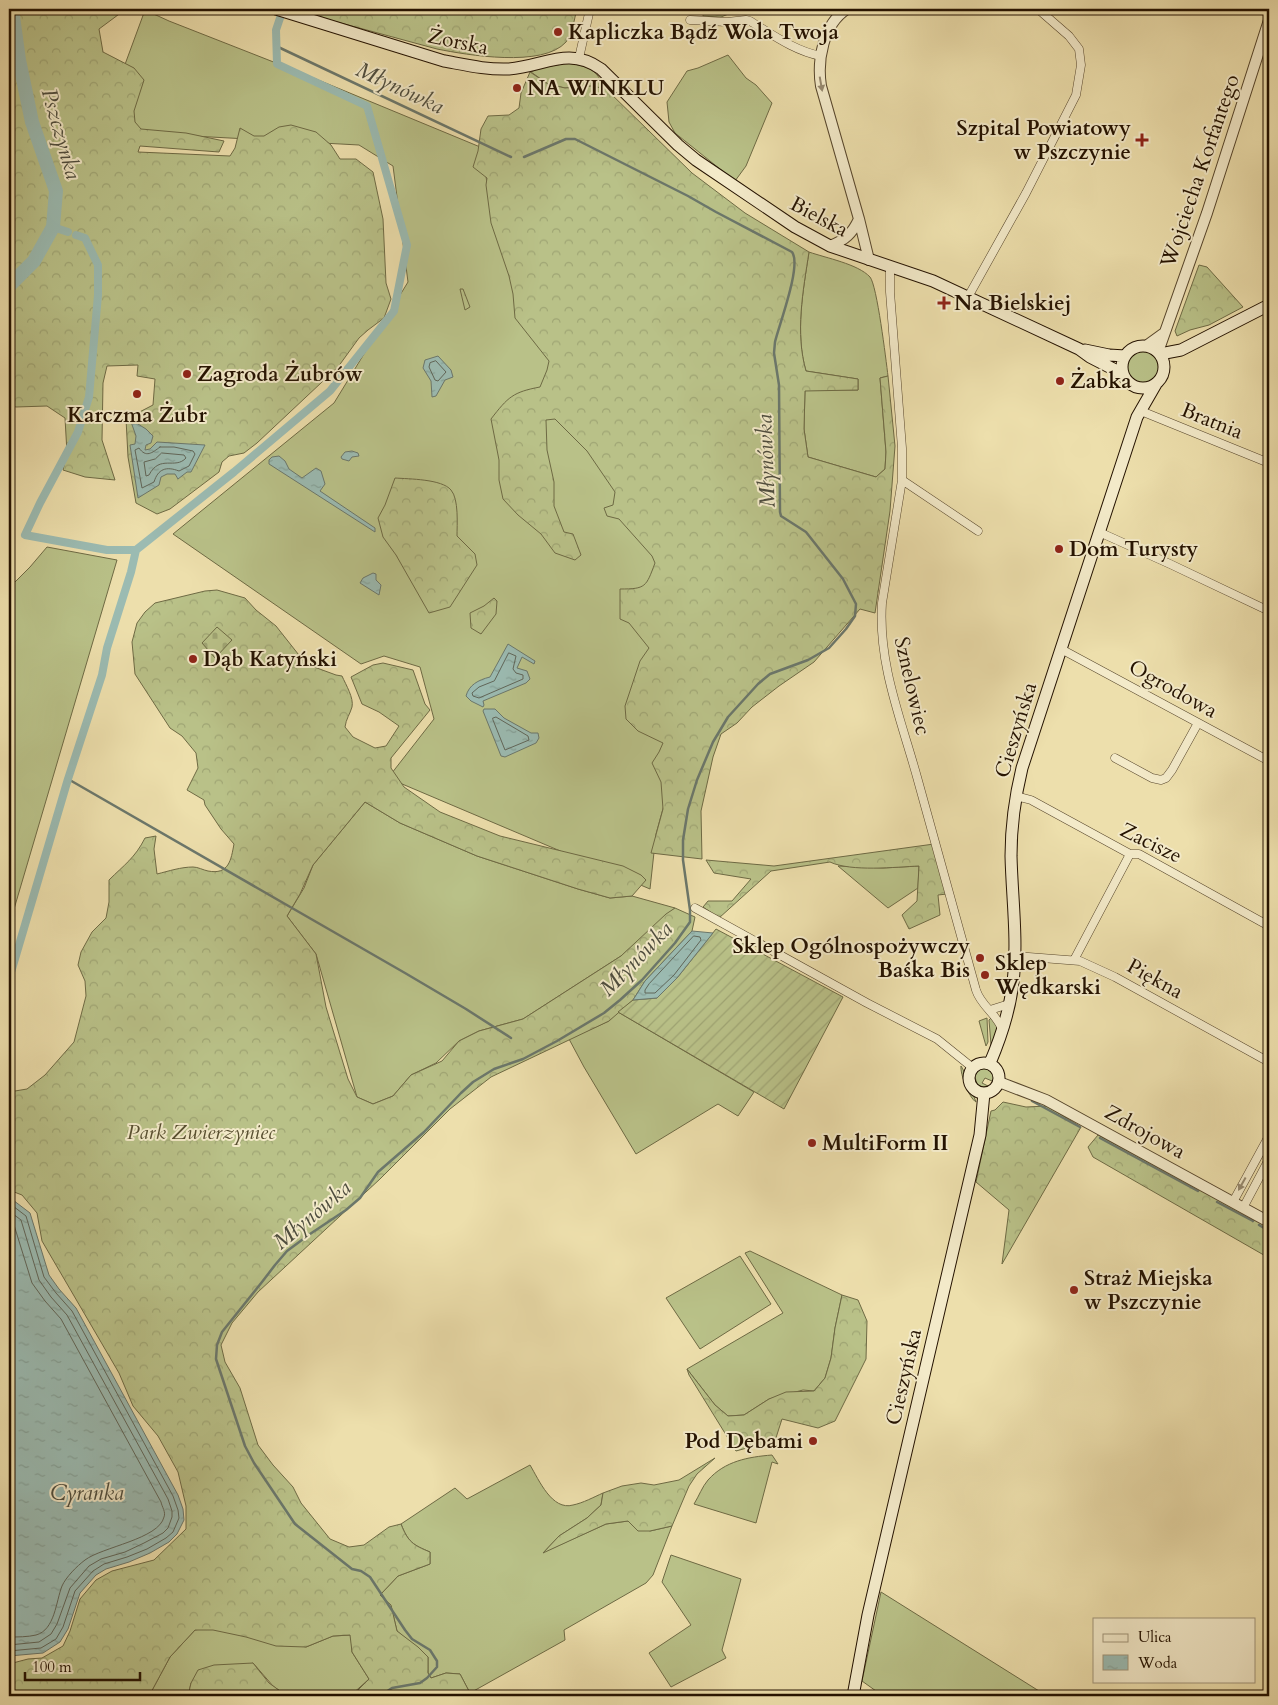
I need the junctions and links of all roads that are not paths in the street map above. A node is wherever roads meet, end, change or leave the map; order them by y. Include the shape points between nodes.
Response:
1 (276, 9) edge
2 (590, 9) edge
3 (846, 9) edge
4 (1038, 9) edge
5 (690, 20) dead end
6 (1269, 20) edge
7 (821, 56) junction
8 (579, 58) junction
9 (859, 219) junction
10 (830, 246) junction
11 (869, 260) junction
12 (890, 266) junction
13 (968, 296) junction
14 (1269, 305) edge
15 (1164, 333) junction
16 (1146, 346) junction
17 (1079, 349) junction
18 (1181, 350) junction
19 (1159, 353) junction
20 (1126, 356) junction
21 (1164, 370) junction
22 (1124, 374) junction
23 (1156, 384) junction
24 (1132, 385) junction
25 (1139, 414) junction
26 (1269, 463) edge
27 (902, 480) junction
28 (978, 531) dead end
29 (1099, 532) junction
30 (1268, 608) edge
31 (1060, 649) junction
32 (1198, 723) junction
33 (1115, 758) dead end
34 (1269, 761) edge
35 (1016, 796) junction
36 (1130, 854) junction
37 (695, 908) dead end
38 (1269, 926) edge
39 (1015, 956) junction
40 (1074, 960) junction
41 (1009, 1004) junction
42 (990, 1010) junction
43 (1002, 1029) junction
44 (1269, 1062) edge
45 (990, 1063) junction
46 (973, 1068) junction
47 (999, 1082) junction
48 (984, 1093) junction
49 (1269, 1136) edge
50 (1269, 1158) edge
51 (1233, 1202) junction
52 (1243, 1208) junction
53 (1269, 1222) edge
54 (853, 1696) edge

1 - 8 main road, Żorska via 444,61 508,69 557,58
2 - 8 street
3 - 7 street via 832,22
4 - 13 street via 1079,49 1081,65 1076,95
5 - 7 street via 750,21 794,48
6 - 15 street, Wojciecha Korfantego via 1207,213
7 -> 9 street via 820,86
8 - 10 main road, Bielska via 602,69 696,160 779,218
9 - 10 street via 848,237
9 - 11 street
10 - 11 main road, Bielska
11 - 12 main road, Bielska
12 - 13 main road, Bielska
12 - 27 street, Sznelowiec
13 - 17 main road, Bielska
14 - 18 main road
15 - 16 street
15 - 19 street, Wojciecha Korfantego
16 - 19 main road
16 - 20 main road via 1134,348
17 - 20 main road, Bielska
17 - 22 main road, Bielska
18 - 19 main road
18 - 21 main road
19 - 21 main road
20 - 22 main road via 1122,368
21 - 23 main road
22 - 24 main road
23 - 24 main road via 1144,388
23 - 25 main road, Cieszyńska
24 - 25 main road, Cieszyńska
25 - 26 street, Bratnia
25 - 29 main road, Cieszyńska
27 - 28 street
27 - 42 street, Sznelowiec via 882,603 885,659 894,703 975,989 981,1003
29 - 30 street
29 - 31 main road, Cieszyńska
31 - 32 street, Ogrodowa
31 - 35 main road, Cieszyńska via 1030,740
32 - 33 street via 1166,778 1152,778
32 - 34 street, Ogrodowa
35 - 36 street, Zacisze via 1031,800
35 - 39 main road, Cieszyńska via 1011,849
36 - 38 street, Zacisze via 1139,854
36 - 40 street
37 - 46 street via 934,1037
39 - 40 street, Piękna
39 - 41 main road, Cieszyńska
40 - 44 street, Piękna via 1115,977
41 - 42 street
41 - 43 main road, Cieszyńska
42 - 43 street, Sznelowiec
43 - 45 main road, Cieszyńska
45 - 46 main road via 981,1063
45 - 47 main road via 997,1069
46 - 48 main road via 970,1084
47 - 48 main road via 993,1090
47 - 51 street, Zdrojowa via 1046,1100
48 - 54 main road, Cieszyńska via 979,1139 877,1575
49 -> 51 street
50 - 52 street
51 - 52 street, Zdrojowa
52 - 53 street, Zdrojowa

